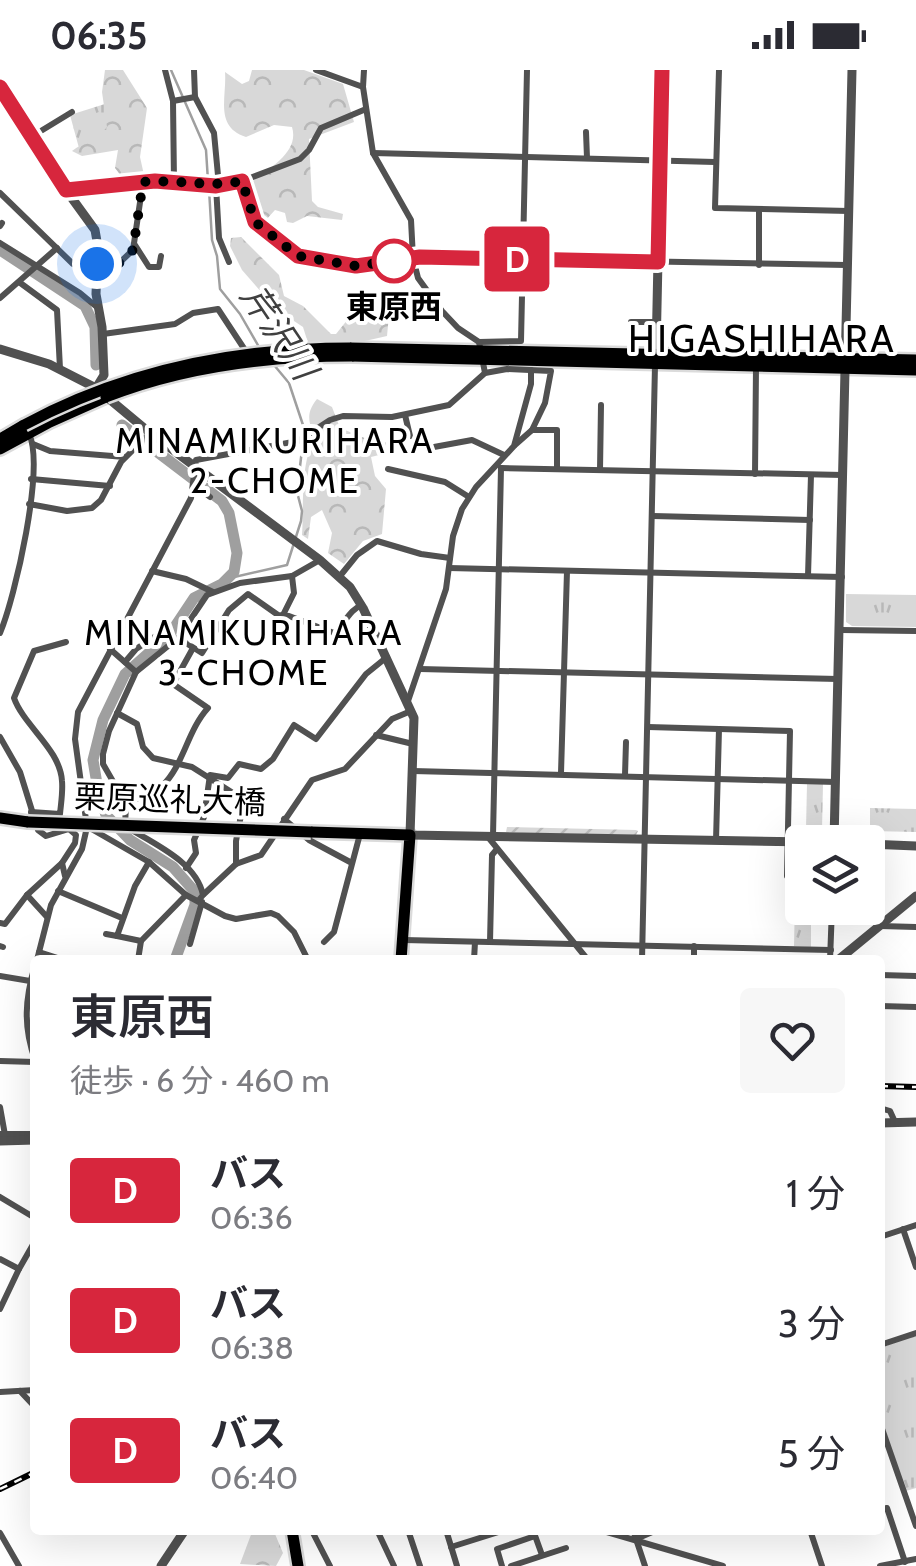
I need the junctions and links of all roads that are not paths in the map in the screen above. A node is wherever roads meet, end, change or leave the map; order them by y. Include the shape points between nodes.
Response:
1 (165, 70) edge
2 (194, 70) edge
3 (316, 70) edge
4 (364, 70) edge
5 (527, 70) edge
6 (662, 70) edge
7 (718, 70) edge
8 (852, 70) edge
9 (0, 87) edge
10 (364, 87) junction
11 (184, 99) junction
12 (366, 109) junction
13 (72, 112) dead end
14 (586, 132) dead end
15 (30, 138) junction
16 (373, 153) junction
17 (525, 157) junction
18 (587, 158) junction
19 (660, 160) junction
20 (715, 162) junction
21 (242, 181) junction
22 (143, 182) junction
23 (174, 182) junction
24 (213, 186) junction
25 (66, 190) junction
26 (0, 193) edge
27 (760, 209) junction
28 (848, 211) junction
29 (0, 244) edge
30 (135, 244) junction
31 (57, 248) junction
32 (161, 256) dead end
33 (413, 258) junction
34 (522, 259) junction
35 (229, 262) dead end
36 (658, 262) junction
37 (759, 265) junction
38 (848, 265) junction
39 (34, 269) junction
40 (95, 273) junction
41 (19, 282) junction
42 (0, 298) edge
43 (98, 308) junction
44 (631, 322) dead end
45 (657, 322) junction
46 (103, 334) junction
47 (0, 350) edge
48 (246, 350) dead end
49 (482, 356) junction
50 (656, 360) junction
51 (916, 360) edge
52 (844, 363) junction
53 (756, 366) junction
54 (60, 369) junction
55 (531, 370) junction
56 (916, 370) edge
57 (96, 388) junction
58 (602, 405) dead end
59 (405, 415) junction
60 (532, 430) junction
61 (30, 433) junction
62 (410, 436) dead end
63 (146, 438) junction
64 (0, 439) edge
65 (514, 446) junction
66 (434, 448) dead end
67 (0, 449) edge
68 (504, 455) junction
69 (127, 457) junction
70 (498, 466) junction
71 (557, 469) junction
72 (388, 470) dead end
73 (600, 470) junction
74 (654, 471) junction
75 (755, 474) junction
76 (810, 475) junction
77 (843, 475) junction
78 (196, 478) junction
79 (31, 479) junction
80 (110, 486) junction
81 (469, 496) junction
82 (210, 497) dead end
83 (29, 504) junction
84 (653, 516) junction
85 (810, 520) junction
86 (450, 558) junction
87 (320, 560) junction
88 (449, 568) junction
89 (499, 570) junction
90 (566, 571) junction
91 (152, 572) junction
92 (651, 573) junction
93 (292, 576) junction
94 (340, 576) junction
95 (808, 576) junction
96 (842, 577) junction
97 (213, 592) junction
98 (362, 604) junction
99 (283, 615) junction
100 (840, 630) junction
101 (916, 631) edge
102 (0, 632) edge
103 (162, 632) dead end
104 (178, 638) junction
105 (66, 642) dead end
106 (110, 648) junction
107 (193, 648) junction
108 (386, 657) junction
109 (125, 662) junction
110 (420, 669) junction
111 (497, 671) junction
112 (135, 672) junction
113 (564, 672) junction
114 (649, 674) junction
115 (839, 679) junction
116 (410, 706) junction
117 (117, 713) junction
118 (648, 727) junction
119 (719, 729) junction
120 (376, 735) junction
121 (0, 737) edge
122 (626, 742) dead end
123 (414, 744) junction
124 (176, 765) junction
125 (413, 772) junction
126 (495, 773) junction
127 (562, 774) junction
128 (626, 776) junction
129 (208, 777) junction
130 (647, 777) junction
131 (718, 780) junction
132 (788, 782) junction
133 (836, 782) junction
134 (126, 804) junction
135 (29, 817) junction
136 (0, 818) edge
137 (284, 819) junction
138 (787, 825) edge
139 (835, 825) edge
140 (87, 827) junction
141 (360, 833) junction
142 (410, 834) junction
143 (490, 836) junction
144 (645, 840) junction
145 (716, 841) junction
146 (785, 842) edge
147 (885, 845) edge
148 (916, 846) edge
149 (497, 848) junction
150 (64, 859) junction
151 (149, 862) junction
152 (350, 862) junction
153 (73, 863) junction
154 (236, 864) junction
155 (186, 868) junction
156 (65, 876) junction
157 (58, 892) junction
158 (27, 895) junction
159 (187, 895) junction
160 (916, 896) edge
161 (202, 900) junction
162 (48, 918) junction
163 (122, 918) junction
164 (0, 922) edge
165 (831, 925) edge
166 (880, 926) junction
167 (916, 927) edge
168 (106, 934) dead end
169 (117, 936) junction
170 (404, 940) junction
171 (141, 941) junction
172 (324, 942) dead end
173 (475, 942) junction
174 (490, 942) junction
175 (190, 944) dead end
176 (576, 945) junction
177 (642, 945) junction
178 (694, 946) junction
179 (830, 950) junction
180 (38, 955) edge
181 (139, 955) edge
182 (305, 955) edge
183 (402, 955) edge
184 (474, 955) edge
185 (584, 955) edge
186 (642, 955) edge
187 (694, 955) edge
188 (830, 955) edge
189 (844, 955) edge
190 (885, 975) edge
191 (0, 976) edge
192 (916, 976) edge
193 (30, 981) joint
194 (885, 1006) edge
195 (916, 1008) edge
196 (30, 1031) edge
197 (0, 1061) edge
198 (30, 1061) edge
199 (0, 1108) edge
200 (885, 1109) edge
201 (895, 1122) junction
202 (916, 1122) edge
203 (885, 1123) edge
204 (2, 1137) edge
205 (30, 1137) edge
206 (0, 1197) edge
207 (30, 1215) edge
208 (916, 1225) edge
209 (903, 1230) junction
210 (885, 1235) edge
211 (30, 1249) edge
212 (0, 1259) edge
213 (916, 1267) edge
214 (18, 1269) junction
215 (0, 1309) edge
216 (916, 1333) edge
217 (885, 1343) edge
218 (30, 1390) edge
219 (20, 1391) junction
220 (0, 1392) edge
221 (30, 1401) edge
222 (885, 1436) edge
223 (890, 1450) junction
224 (885, 1452) edge
225 (885, 1509) edge
226 (916, 1526) edge
227 (0, 1533) edge
228 (182, 1535) edge
229 (293, 1535) edge
230 (314, 1535) edge
231 (379, 1535) edge
232 (410, 1535) edge
233 (447, 1535) edge
234 (490, 1535) edge
235 (529, 1535) edge
236 (535, 1535) edge
237 (618, 1535) edge
238 (634, 1535) edge
239 (646, 1535) edge
240 (812, 1535) edge
241 (636, 1540) junction
242 (451, 1548) junction
243 (566, 1548) dead end
244 (542, 1556) junction
245 (916, 1560) edge
246 (906, 1562) junction
247 (165, 1565) edge
248 (19, 1566) edge
249 (298, 1566) edge
250 (330, 1566) edge
251 (394, 1566) edge
252 (420, 1566) edge
253 (457, 1566) edge
254 (502, 1566) edge
255 (511, 1566) edge
256 (645, 1566) edge
257 (723, 1566) edge
258 (822, 1566) edge
259 (880, 1566) edge

1 - 11 street
2 - 11 street
3 - 10 street
4 - 10 street
5 - 17 street
6 - 19 street
7 - 20 street
8 - 28 street
9 - 15 street
10 - 12 street
11 - 23 street
11 - 24 street via 214,134
12 - 16 street
12 - 21 street via 321,128 300,159
13 - 15 street
14 - 18 street
15 - 25 street
16 - 17 street
16 - 33 street via 411,220
17 - 18 street
17 - 34 street
18 - 19 street
19 - 20 street
19 - 36 street
20 - 27 street via 715,208
21 - 24 street
21 - 33 street via 255,222 298,256 356,266
22 - 23 street
22 - 25 street
22 - 30 street
23 - 24 street
24 - 35 street
25 - 40 street via 95,230
26 - 31 street
27 - 28 street
27 - 37 street
28 - 38 street
29 - 39 street
30 - 32 street via 149,267 159,267
30 - 40 street via 120,264
31 - 39 street
31 - 40 street via 76,267
33 - 34 street
33 - 49 street via 421,284
34 - 36 street
34 - 49 street via 521,341
36 - 37 street
36 - 45 street
37 - 38 street
38 - 52 street
39 - 41 street
39 - 43 street
40 - 43 street
41 - 42 street
41 - 54 street via 57,310
43 - 46 street
44 - 45 street
45 - 50 street
46 - 48 street via 175,324 218,309
46 - 57 street via 104,375
47 - 54 street
49 - 50 main road
49 - 55 street
49 - 59 street via 449,405
49 - 61 main road, bridge via 351,352 251,361 115,394
50 - 52 main road
50 - 53 main road
50 - 74 street
51 - 52 main road
52 - 53 main road
52 - 56 main road
52 - 77 street
53 - 75 street
54 - 57 street
55 - 60 street via 552,371
55 - 65 street
57 - 63 street
58 - 73 street
59 - 62 street
59 - 78 street via 343,416 280,447 200,458
60 - 65 street
60 - 71 street via 557,430
61 - 64 main road
61 - 67 main road
61 - 69 street via 50,451
61 - 79 street
63 - 69 street
63 - 78 street
65 - 68 street
66 - 68 street via 472,440
68 - 70 street
69 - 80 street
70 - 71 street
70 - 81 street
70 - 89 street
71 - 73 street
72 - 81 street via 444,482
73 - 74 street
74 - 75 street
74 - 84 street
75 - 76 street
76 - 77 street
76 - 85 street
77 - 96 street
78 - 82 street
78 - 87 street
78 - 91 street
79 - 80 street
79 - 83 street
80 - 83 street via 82,512
81 - 86 street
83 - 102 street via 21,568
84 - 85 street
84 - 92 street
85 - 95 street
86 - 88 street
86 - 94 street via 377,541
87 - 93 street
87 - 94 street
88 - 89 street
88 - 110 street
89 - 90 street
89 - 111 street
90 - 92 street
90 - 113 street
91 - 97 street
91 - 106 street
92 - 95 street
92 - 114 street
93 - 97 street
93 - 99 street via 294,594
94 - 98 street
95 - 96 street
96 - 100 street
97 - 104 street
98 - 99 street via 334,633
98 - 108 street
99 - 107 street via 248,594 229,610 202,653
100 - 101 street
100 - 115 street
103 - 109 street
104 - 107 street
104 - 112 street
105 - 135 street via 34,651 14,698 62,778 60,814
106 - 109 street
106 - 140 street via 82,701 75,731
107 - 124 street via 173,684 208,708
108 - 116 street
108 - 129 street via 316,740 294,725 261,769 239,764 228,778
109 - 112 street
110 - 111 street
110 - 116 street
111 - 113 street
111 - 126 street
112 - 117 street
113 - 114 street
113 - 127 street
114 - 115 street
114 - 118 street
115 - 133 street
116 - 120 street
116 - 123 street
117 - 124 street via 138,724 153,758
117 - 134 street via 102,764
118 - 119 street
118 - 130 street
119 - 131 street
119 - 132 street via 790,730
120 - 123 street
120 - 137 street via 345,770 312,780
121 - 135 street via 20,772
122 - 128 street
123 - 125 street
124 - 129 street
124 - 134 street via 150,795
125 - 126 street
125 - 142 street
126 - 127 street
126 - 143 street
127 - 128 street
128 - 130 street
129 - 154 street via 245,802
129 - 155 street via 196,853
130 - 131 street
130 - 144 street
131 - 132 street
131 - 145 street
132 - 133 street
132 - 138 street
133 - 139 street
134 - 155 street via 125,826
135 - 136 main road, 栗原巡礼大橋
135 - 141 main road, 栗原巡礼大橋, bridge
135 - 150 street via 42,834 73,831 76,843
137 - 152 street
137 - 154 street via 261,854
140 - 151 street
140 - 153 street
141 - 142 main road, 栗原巡礼大橋
141 - 152 street
142 - 143 street
142 - 170 main road
143 - 144 street
143 - 149 street
144 - 145 street
144 - 177 street
145 - 146 street
147 - 148 street
149 - 174 street
149 - 176 street
150 - 153 street
150 - 156 street
150 - 158 street
151 - 159 street
151 - 163 street
152 - 172 street via 334,932
153 - 156 street
154 - 161 street
155 - 161 street
156 - 157 street
157 - 162 street
157 - 163 street
158 - 162 street
158 - 164 street
159 - 161 street
159 - 171 street
160 - 166 street
161 - 175 street
161 - 182 street via 231,918 278,916
162 - 180 street
163 - 169 street
165 - 179 street
166 - 167 street
166 - 189 street
168 - 169 street
169 - 171 street
170 - 173 street
170 - 183 main road
171 - 181 street
173 - 174 street
173 - 184 street
174 - 176 street
176 - 177 street
176 - 185 street
177 - 178 street
177 - 186 street
178 - 179 street
178 - 187 street
179 - 188 street
190 - 192 street
191 - 193 street
193 - 196 street
194 - 195 street
197 - 198 street
199 - 204 street
200 - 201 street
201 - 202 street
201 - 203 street
204 - 205 street
206 - 207 street
208 - 209 street
209 - 210 street
209 - 213 street
211 - 214 street
212 - 214 street
214 - 215 street
216 - 217 street
218 - 219 street
219 - 220 street
219 - 221 street
222 - 223 street
223 - 224 street
223 - 226 street
225 - 246 street
227 - 248 street
228 - 247 street
229 - 249 main road
230 - 250 street
231 - 251 street
232 - 252 street
233 - 242 street
234 - 242 street
235 - 254 street via 496,1549
236 - 244 street
237 - 241 street
238 - 241 street
239 - 241 street
240 - 258 street
241 - 256 street
241 - 257 street
242 - 253 street
243 - 244 street
244 - 255 street
245 - 246 street
246 - 259 street

